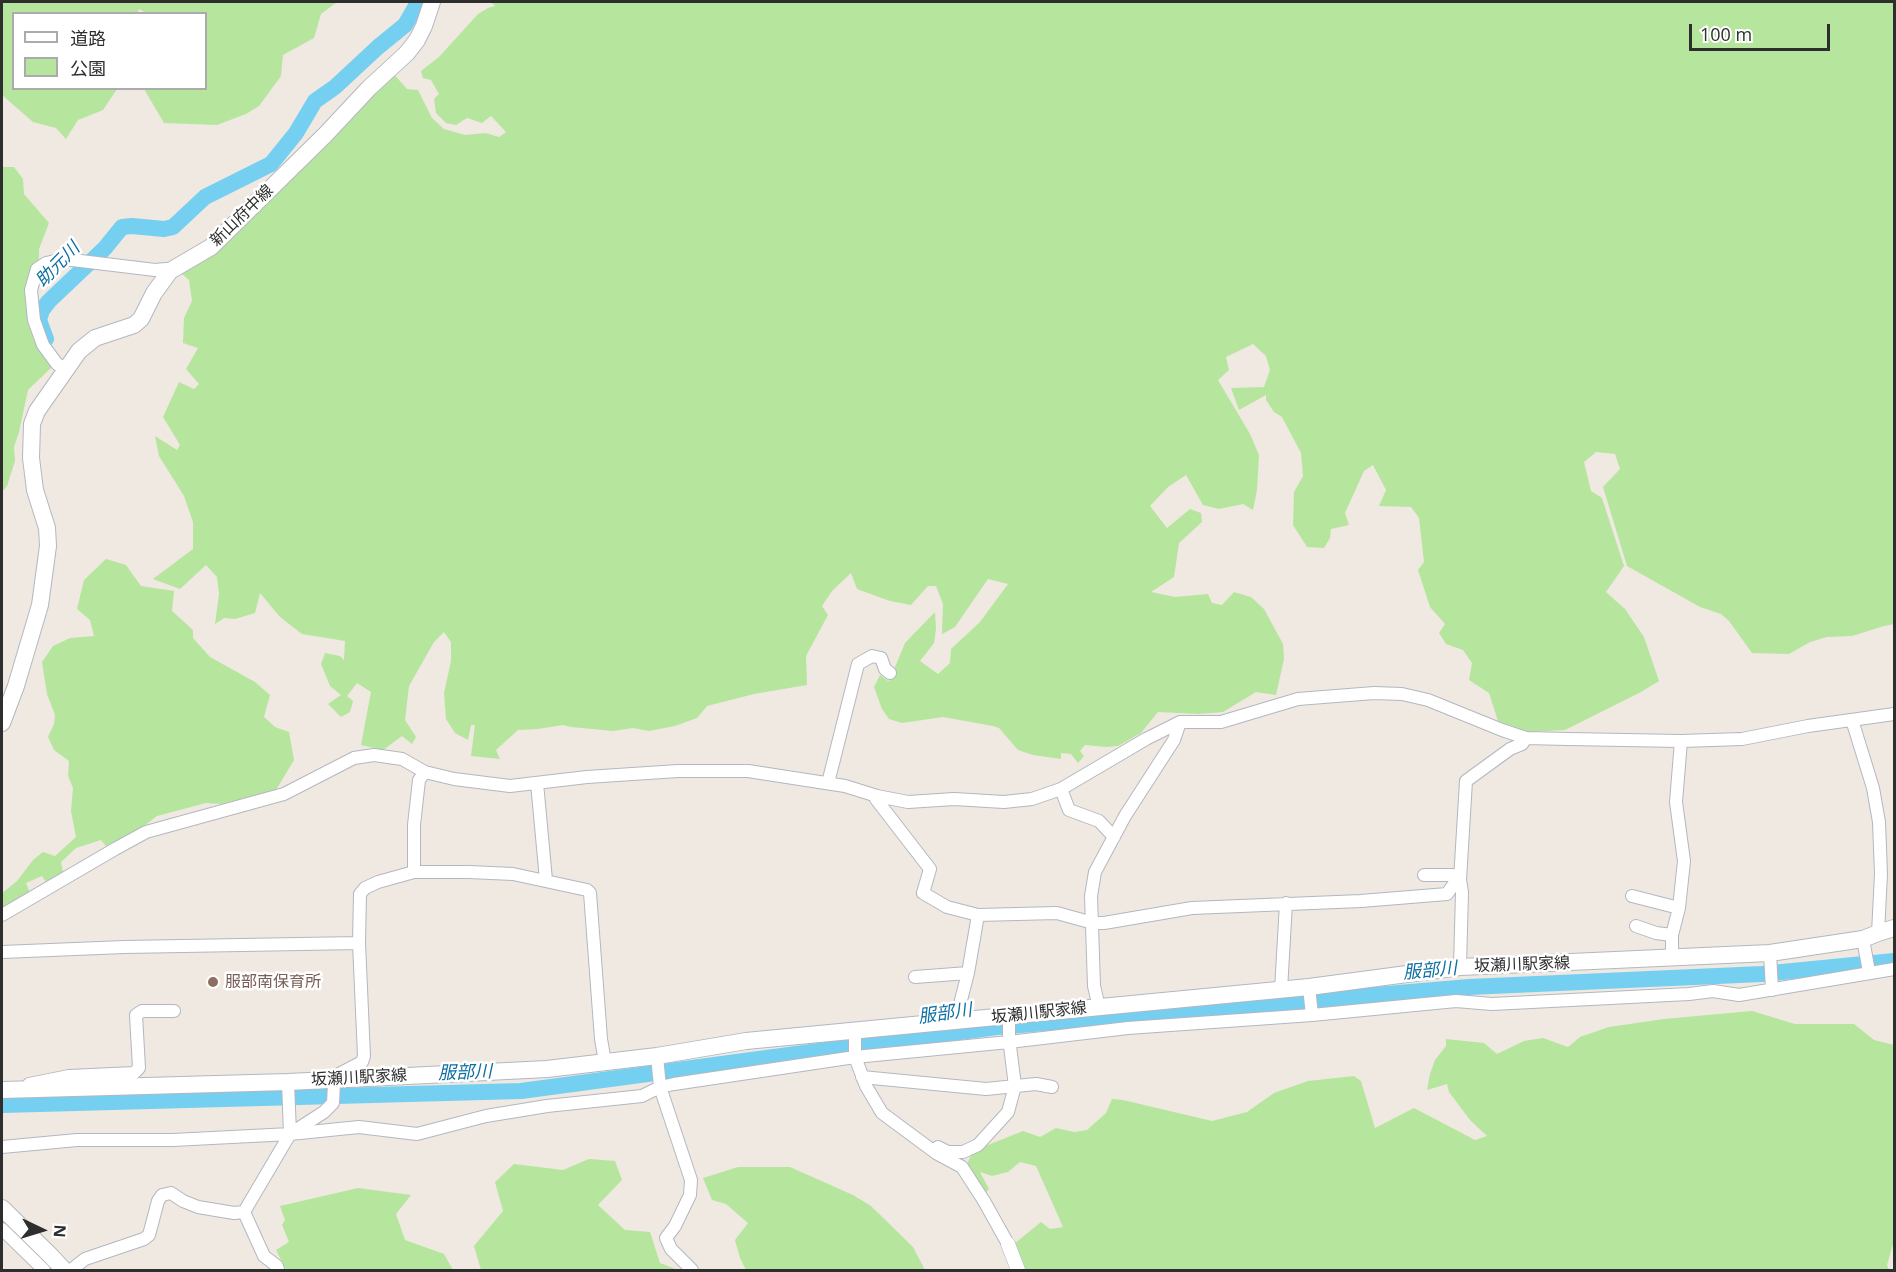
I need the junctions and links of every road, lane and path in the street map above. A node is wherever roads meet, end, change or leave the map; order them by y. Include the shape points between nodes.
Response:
1 (432, 2) edge
2 (170, 271) junction
3 (66, 369) junction
4 (890, 673) dead end
5 (1894, 714) edge
6 (1852, 720) junction
7 (1180, 722) junction
8 (2, 723) edge
9 (1526, 738) junction
10 (1681, 741) junction
11 (425, 772) junction
12 (537, 783) junction
13 (828, 783) junction
14 (1061, 789) junction
15 (877, 796) junction
16 (1114, 837) junction
17 (414, 872) junction
18 (1424, 875) dead end
19 (546, 880) junction
20 (1460, 880) junction
21 (1632, 896) dead end
22 (1286, 903) junction
23 (1679, 908) junction
24 (2, 915) edge
25 (978, 915) junction
26 (1093, 923) junction
27 (1636, 926) dead end
28 (1894, 928) edge
29 (1672, 935) junction
30 (1869, 941) junction
31 (359, 943) junction
32 (2, 952) edge
33 (1770, 956) junction
34 (1672, 958) junction
35 (1460, 967) junction
36 (1894, 969) edge
37 (1868, 971) junction
38 (968, 973) junction
39 (915, 977) dead end
40 (1772, 988) junction
41 (1281, 990) junction
42 (1309, 990) junction
43 (1098, 1007) junction
44 (174, 1011) dead end
45 (1312, 1015) junction
46 (1009, 1018) junction
47 (959, 1021) junction
48 (855, 1034) junction
49 (1009, 1040) junction
50 (856, 1054) junction
51 (657, 1059) junction
52 (605, 1062) junction
53 (139, 1068) junction
54 (862, 1077) junction
55 (335, 1084) junction
56 (660, 1084) junction
57 (288, 1085) junction
58 (1015, 1086) junction
59 (151, 1087) junction
60 (1052, 1087) dead end
61 (2, 1090) edge
62 (19, 1090) junction
63 (290, 1134) junction
64 (918, 1140) junction
65 (2, 1148) edge
66 (2, 1208) edge
67 (243, 1212) junction
68 (2, 1229) edge
69 (1008, 1244) joint
70 (279, 1269) edge
71 (44, 1270) edge
72 (64, 1270) edge
73 (71, 1270) edge
74 (692, 1270) edge
75 (1018, 1270) edge

1 - 2 main road, 新山府中線 via 424,26 407,53 211,247
2 - 3 main road, 新山府中線 via 141,319 95,338
2 - 3 street via 64,258 37,269 31,290 34,320 43,345 57,364
3 - 8 main road, 新山府中線 via 32,423 35,490 47,528 48,546 40,605
4 - 13 street via 881,658 872,656 858,664
5 - 6 street
6 - 10 street via 1742,739
6 - 30 street via 1879,822 1881,874
7 - 9 street via 1221,722 1298,699 1402,694 1428,700
7 - 14 street
7 - 16 street via 1174,740
9 - 10 street
9 - 20 street via 1466,781
10 - 23 street via 1676,802 1684,861
11 - 12 street via 510,786
11 - 17 street via 419,780 414,825
11 - 24 street via 402,759 374,755 354,758 284,794 146,832
12 - 13 street via 690,771 748,771
12 - 19 street
13 - 15 street
14 - 15 street via 1032,799 1004,802 908,802
14 - 16 street via 1070,810 1099,821
15 - 25 street via 930,869 923,893 947,907
16 - 26 street via 1095,872 1091,896
17 - 19 street via 513,874
17 - 31 street via 378,882 360,894
18 - 20 street via 1453,875
19 - 52 street via 590,893
20 - 22 street via 1446,894 1361,902
20 - 35 street
21 - 23 street
22 - 26 street via 1192,908
22 - 41 street
23 - 29 street
25 - 26 street via 1058,913
25 - 38 street
26 - 43 street
27 - 29 street
28 - 30 main road, 坂瀬川駅家線
29 - 34 street
30 - 33 main road, 坂瀬川駅家線
30 - 37 street
31 - 32 street
31 - 55 street via 364,1056 362,1062 339,1074
33 - 34 main road, 坂瀬川駅家線
33 - 40 street
34 - 35 main road, 坂瀬川駅家線
35 - 42 main road, 坂瀬川駅家線
36 - 37 street
37 - 40 street
38 - 39 street
38 - 47 street
40 - 45 street via 1739,995 1713,991 1492,1004 1456,1001
41 - 42 main road, 坂瀬川駅家線
41 - 43 main road, 坂瀬川駅家線
42 - 45 street
43 - 46 main road, 坂瀬川駅家線
44 - 53 street via 142,1011 136,1015
45 - 49 street
46 - 47 main road, 坂瀬川駅家線
46 - 49 street
47 - 48 main road, 坂瀬川駅家線
48 - 50 street
48 - 51 main road, 坂瀬川駅家線 via 746,1041
49 - 50 street
49 - 58 street
50 - 54 street
50 - 56 street
51 - 52 main road, 坂瀬川駅家線
51 - 56 street
52 - 55 main road, 坂瀬川駅家線
53 - 59 street via 151,1079
53 - 62 street via 134,1073 69,1076 22,1085
54 - 58 street via 986,1089
54 - 64 street via 882,1113
55 - 57 main road, 坂瀬川駅家線
55 - 63 street via 333,1103
56 - 63 street via 642,1096 486,1116 417,1134 359,1127
56 - 74 street via 691,1180 690,1195 666,1238 671,1250
57 - 59 main road, 坂瀬川駅家線
57 - 63 street
58 - 60 street
58 - 64 street via 1008,1112 978,1145 963,1152 948,1152
59 - 62 main road, 坂瀬川駅家線
61 - 62 main road, 坂瀬川駅家線
63 - 65 street via 77,1140
63 - 67 street
64 - 69 street via 962,1167
66 - 72 main road
67 - 70 street via 264,1256
67 - 73 street via 198,1207 171,1193 162,1195 149,1235 85,1260
68 - 71 street
69 - 75 street

